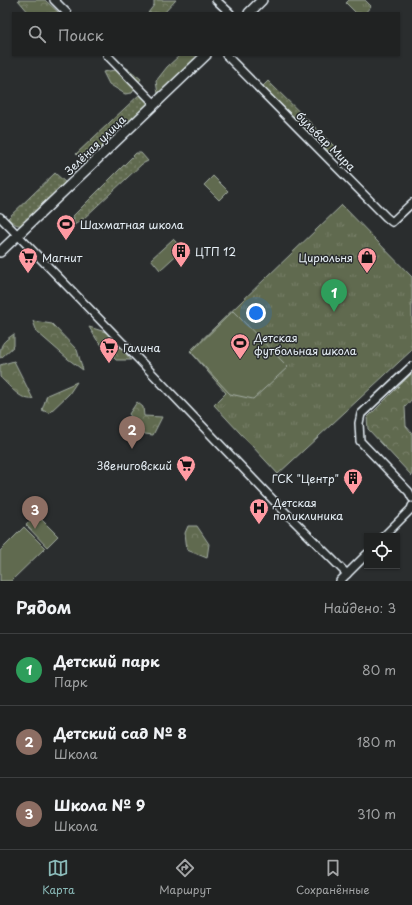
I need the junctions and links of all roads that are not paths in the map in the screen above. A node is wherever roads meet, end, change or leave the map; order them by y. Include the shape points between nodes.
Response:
1 (54, 0) edge
2 (216, 0) edge
3 (262, 0) edge
4 (66, 12) edge
5 (229, 12) edge
6 (250, 12) edge
7 (109, 56) edge
8 (205, 56) edge
9 (227, 56) edge
10 (155, 104) junction
11 (412, 203) edge
12 (0, 217) edge
13 (17, 236) junction
14 (0, 252) edge
15 (412, 366) edge
16 (412, 498) edge
17 (412, 506) edge
18 (387, 533) edge
19 (364, 557) edge
20 (347, 574) junction
21 (340, 581) edge

1 - 4 street
2 - 5 street
3 - 6 main road
7 - 10 street
8 - 10 main road, Зелёная улица
9 - 11 street, бульвар Мира via 392,222
10 - 13 main road, Зелёная улица
12 - 13 street
13 - 14 main road, Зелёная улица
13 - 20 street
15 - 16 street via 361,414 358,424 360,441
17 - 18 street
19 - 20 street
20 - 21 street

